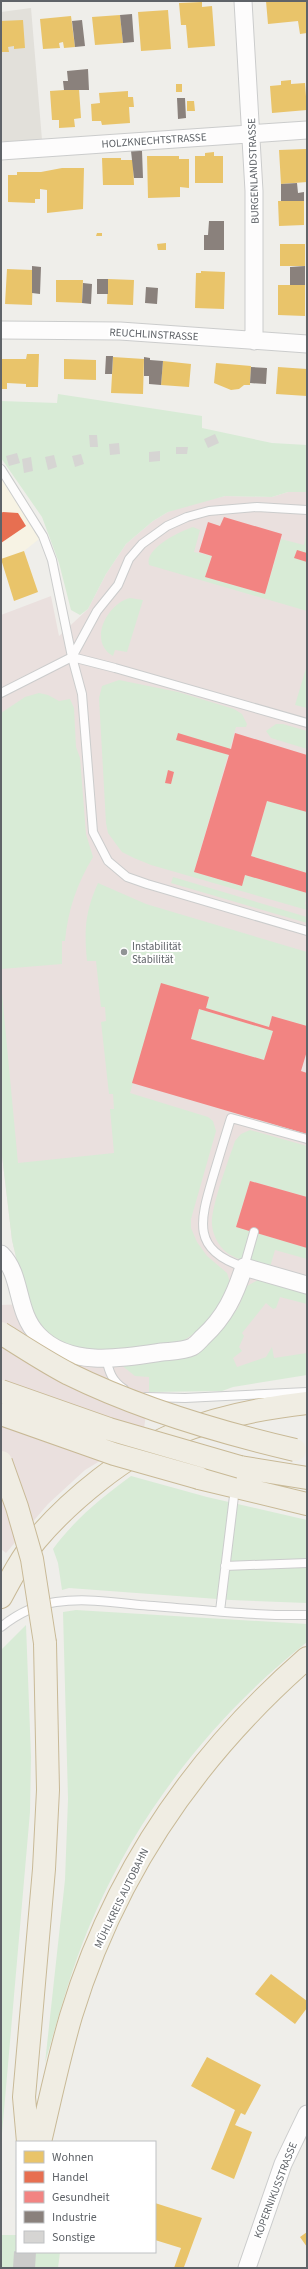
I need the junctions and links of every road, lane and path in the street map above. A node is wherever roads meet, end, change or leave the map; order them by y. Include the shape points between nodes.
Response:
1 (243, 1) edge
2 (307, 130) edge
3 (252, 133) junction
4 (1, 151) edge
5 (1, 330) edge
6 (254, 341) junction
7 (307, 344) edge
8 (1, 469) edge
9 (307, 510) edge
10 (72, 657) junction
11 (1, 693) edge
12 (307, 723) edge
13 (307, 931) edge
14 (307, 1139) edge
15 (254, 1232) dead end
16 (1, 1254) edge
17 (244, 1268) junction
18 (307, 1285) edge
19 (1, 1333) edge
20 (106, 1358) junction
21 (1, 1391) edge
22 (307, 1392) edge
23 (307, 1403) edge
24 (1, 1414) edge
25 (301, 1451) edge
26 (1, 1462) edge
27 (237, 1477) junction
28 (307, 1478) edge
29 (307, 1504) edge
30 (307, 1563) edge
31 (226, 1566) junction
32 (1, 1597) edge
33 (220, 1611) junction
34 (307, 1615) edge
35 (1, 1626) edge
36 (307, 1658) edge
37 (307, 2114) edge
38 (28, 2141) edge
39 (40, 2141) edge
40 (247, 2268) edge

1 - 3 street, BURGENLANDSTRASSE
2 - 3 street, HOLZKNECHTSTRASSE
3 - 4 street, HOLZKNECHTSTRASSE
3 - 6 street, BURGENLANDSTRASSE via 255,227
5 - 6 street, REUCHLINSTRASSE via 120,331
6 - 7 street, REUCHLINSTRASSE
8 - 10 lane via 43,536 52,560
9 - 10 lane via 256,508 209,511 167,526 142,544 129,558 118,585 97,611
10 - 11 lane
10 - 12 lane
10 - 13 lane via 82,694 93,832 108,861 128,877 147,884
14 - 17 lane via 231,1118 205,1204 202,1230 218,1255
15 - 17 lane
16 - 20 street via 13,1272 25,1318 38,1336 57,1348 77,1356
17 - 18 street
17 - 20 street via 229,1307 220,1320 192,1347
19 - 25 highway, bridge via 69,1374 118,1395 172,1416
20 - 22 lane via 116,1384 140,1396 185,1398
21 - 27 highway, bridge
23 - 32 highway via 230,1416 174,1435 122,1463 91,1488 36,1541
24 - 27 highway, bridge via 114,1454 199,1478
26 - 38 highway, bridge via 32,1559 45,1643 48,1790 24,2097
27 - 28 highway
27 - 29 highway
27 - 31 lane
30 - 31 lane
31 - 33 lane
33 - 34 lane
33 - 35 lane via 65,1601 44,1604 25,1611
36 - 39 highway, MÜHLKREIS AUTOBAHN via 273,1688 222,1743 174,1802 145,1848 105,1926 86,1974 71,2016
37 - 40 street, KOPERNIKUSSTRASSE via 281,2170

